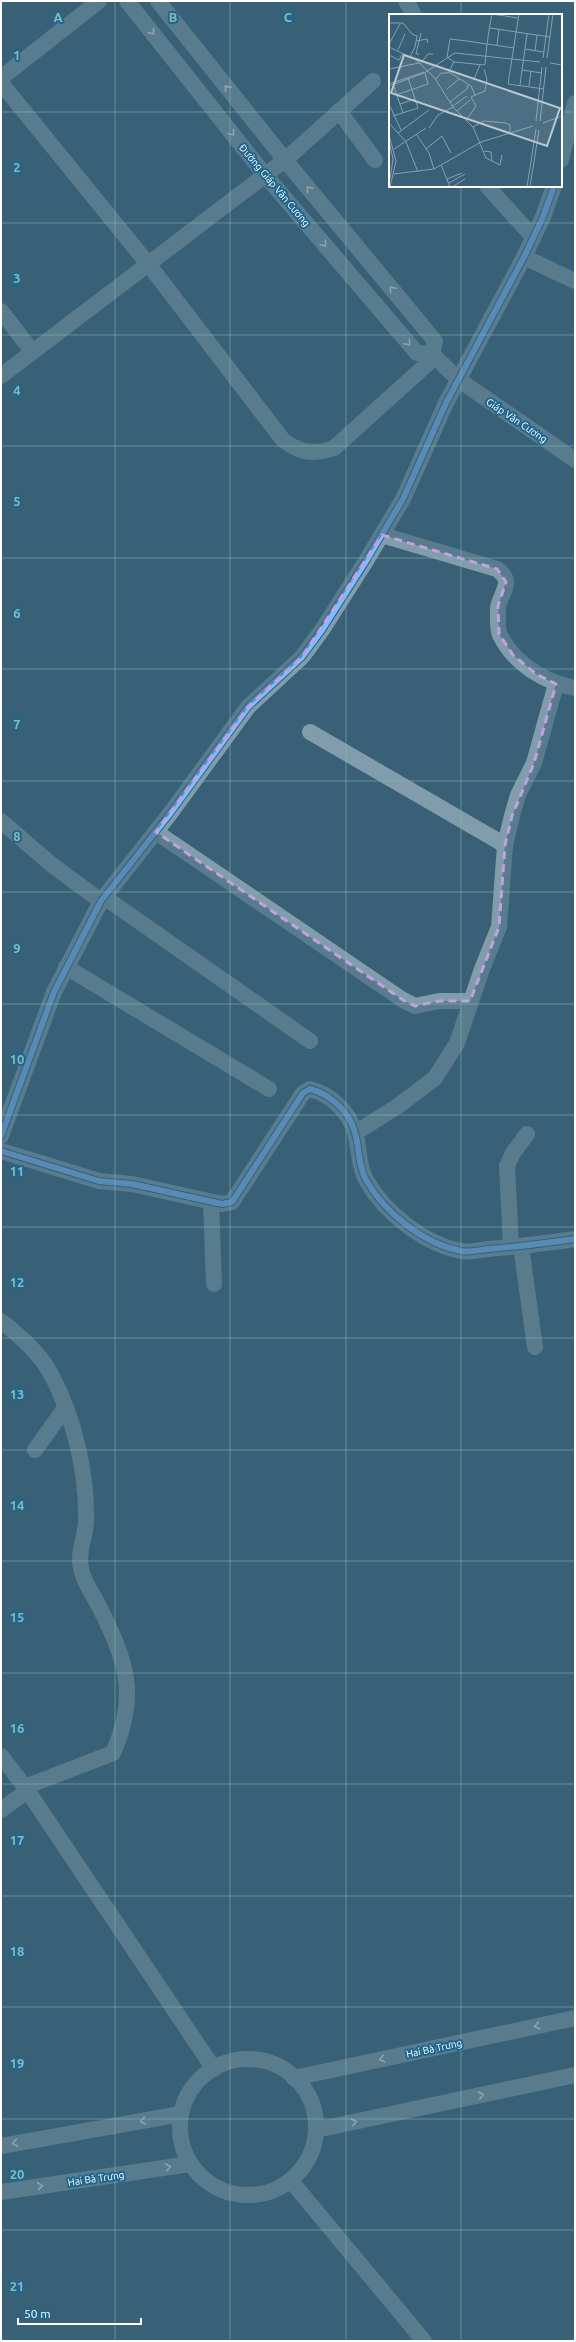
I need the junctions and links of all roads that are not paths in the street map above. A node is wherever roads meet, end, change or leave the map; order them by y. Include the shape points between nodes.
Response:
1 (99, 1) edge
2 (127, 1) edge
3 (158, 1) edge
4 (406, 1) edge
5 (413, 14) edge
6 (1, 78) edge
7 (373, 81) dead end
8 (1, 83) edge
9 (575, 103) edge
10 (339, 111) junction
11 (562, 156) edge
12 (285, 160) junction
13 (375, 160) dead end
14 (265, 175) junction
15 (488, 187) edge
16 (554, 187) edge
17 (533, 237) junction
18 (524, 257) junction
19 (149, 265) junction
20 (575, 281) edge
21 (1, 311) edge
22 (32, 351) junction
23 (434, 355) junction
24 (1, 376) edge
25 (459, 380) junction
26 (575, 460) edge
27 (382, 534) junction
28 (556, 684) junction
29 (575, 688) edge
30 (310, 732) dead end
31 (1, 821) edge
32 (156, 832) junction
33 (505, 845) junction
34 (102, 899) junction
35 (66, 967) junction
36 (470, 1001) junction
37 (310, 1041) dead end
38 (269, 1089) dead end
39 (355, 1133) junction
40 (527, 1134) dead end
41 (1, 1136) edge
42 (1, 1151) edge
43 (211, 1202) junction
44 (575, 1239) edge
45 (516, 1246) junction
46 (214, 1284) dead end
47 (1, 1321) edge
48 (535, 1347) dead end
49 (65, 1408) junction
50 (35, 1450) dead end
51 (1, 1756) edge
52 (26, 1789) junction
53 (1, 1810) edge
54 (575, 2018) edge
55 (214, 2069) junction
56 (575, 2075) edge
57 (294, 2078) junction
58 (181, 2114) junction
59 (316, 2130) junction
60 (1, 2146) edge
61 (190, 2164) junction
62 (290, 2181) junction
63 (1, 2192) edge
64 (424, 2341) edge

1 - 6 street
2 -> 14 street, Đường Giáp Văn Cương
12 -> 3 street
4 - 5 street
7 - 10 street
8 - 19 street
9 - 11 street
10 - 12 street
10 - 13 street
12 - 14 street
23 -> 12 street via 435,341
14 - 19 street
14 -> 23 street, Đường Giáp Văn Cương via 417,354
15 - 17 street
16 - 17 street
17 - 18 street
18 - 20 street
18 - 25 street
19 - 22 street
19 - 23 street via 283,440 295,449 308,453 322,453 334,448
21 - 22 street
22 - 24 street
23 - 25 street
25 - 26 street, Giáp Văn Cương
25 - 27 street via 446,403 403,500
27 - 28 street via 497,569 503,574 506,582 498,606 499,634 513,655 536,674
27 - 32 street via 322,630 302,657 248,707
28 - 29 street
28 - 33 street via 534,763 518,795
30 - 33 street
31 - 34 street via 52,865
32 - 34 street
32 - 36 street via 403,1000 416,1006 439,1000
33 - 36 street via 499,927
34 - 35 street
34 - 37 street
35 - 38 street
35 - 41 street via 54,992
36 - 39 street via 457,1043 435,1078 398,1106
39 - 43 street via 339,1105 320,1092 310,1089 303,1093 232,1202
39 - 45 street via 366,1179 381,1200 407,1225 438,1245 463,1251
40 - 45 street via 513,1152 507,1166
42 - 43 street via 99,1181 132,1184
43 - 46 street
44 - 45 street
45 - 48 street
47 - 49 street via 33,1350 52,1376
49 - 50 street
49 - 52 street via 78,1450 84,1484 86,1521 81,1546 81,1568 117,1645 128,1686 128,1709 113,1753
51 - 52 street
52 - 53 street
52 - 55 street
54 -> 57 street, Hai Bà Trưng
55 - 57 street via 220,2064 243,2059 266,2061 285,2070
55 - 58 street via 201,2077 187,2096
59 -> 56 street
57 - 59 street via 312,2103
58 -> 60 street
58 - 61 street via 181,2142
59 - 62 street via 314,2146 305,2165
61 - 62 street via 206,2181 226,2192 249,2196 272,2192
63 -> 61 street, Hai Bà Trưng
62 - 64 street

